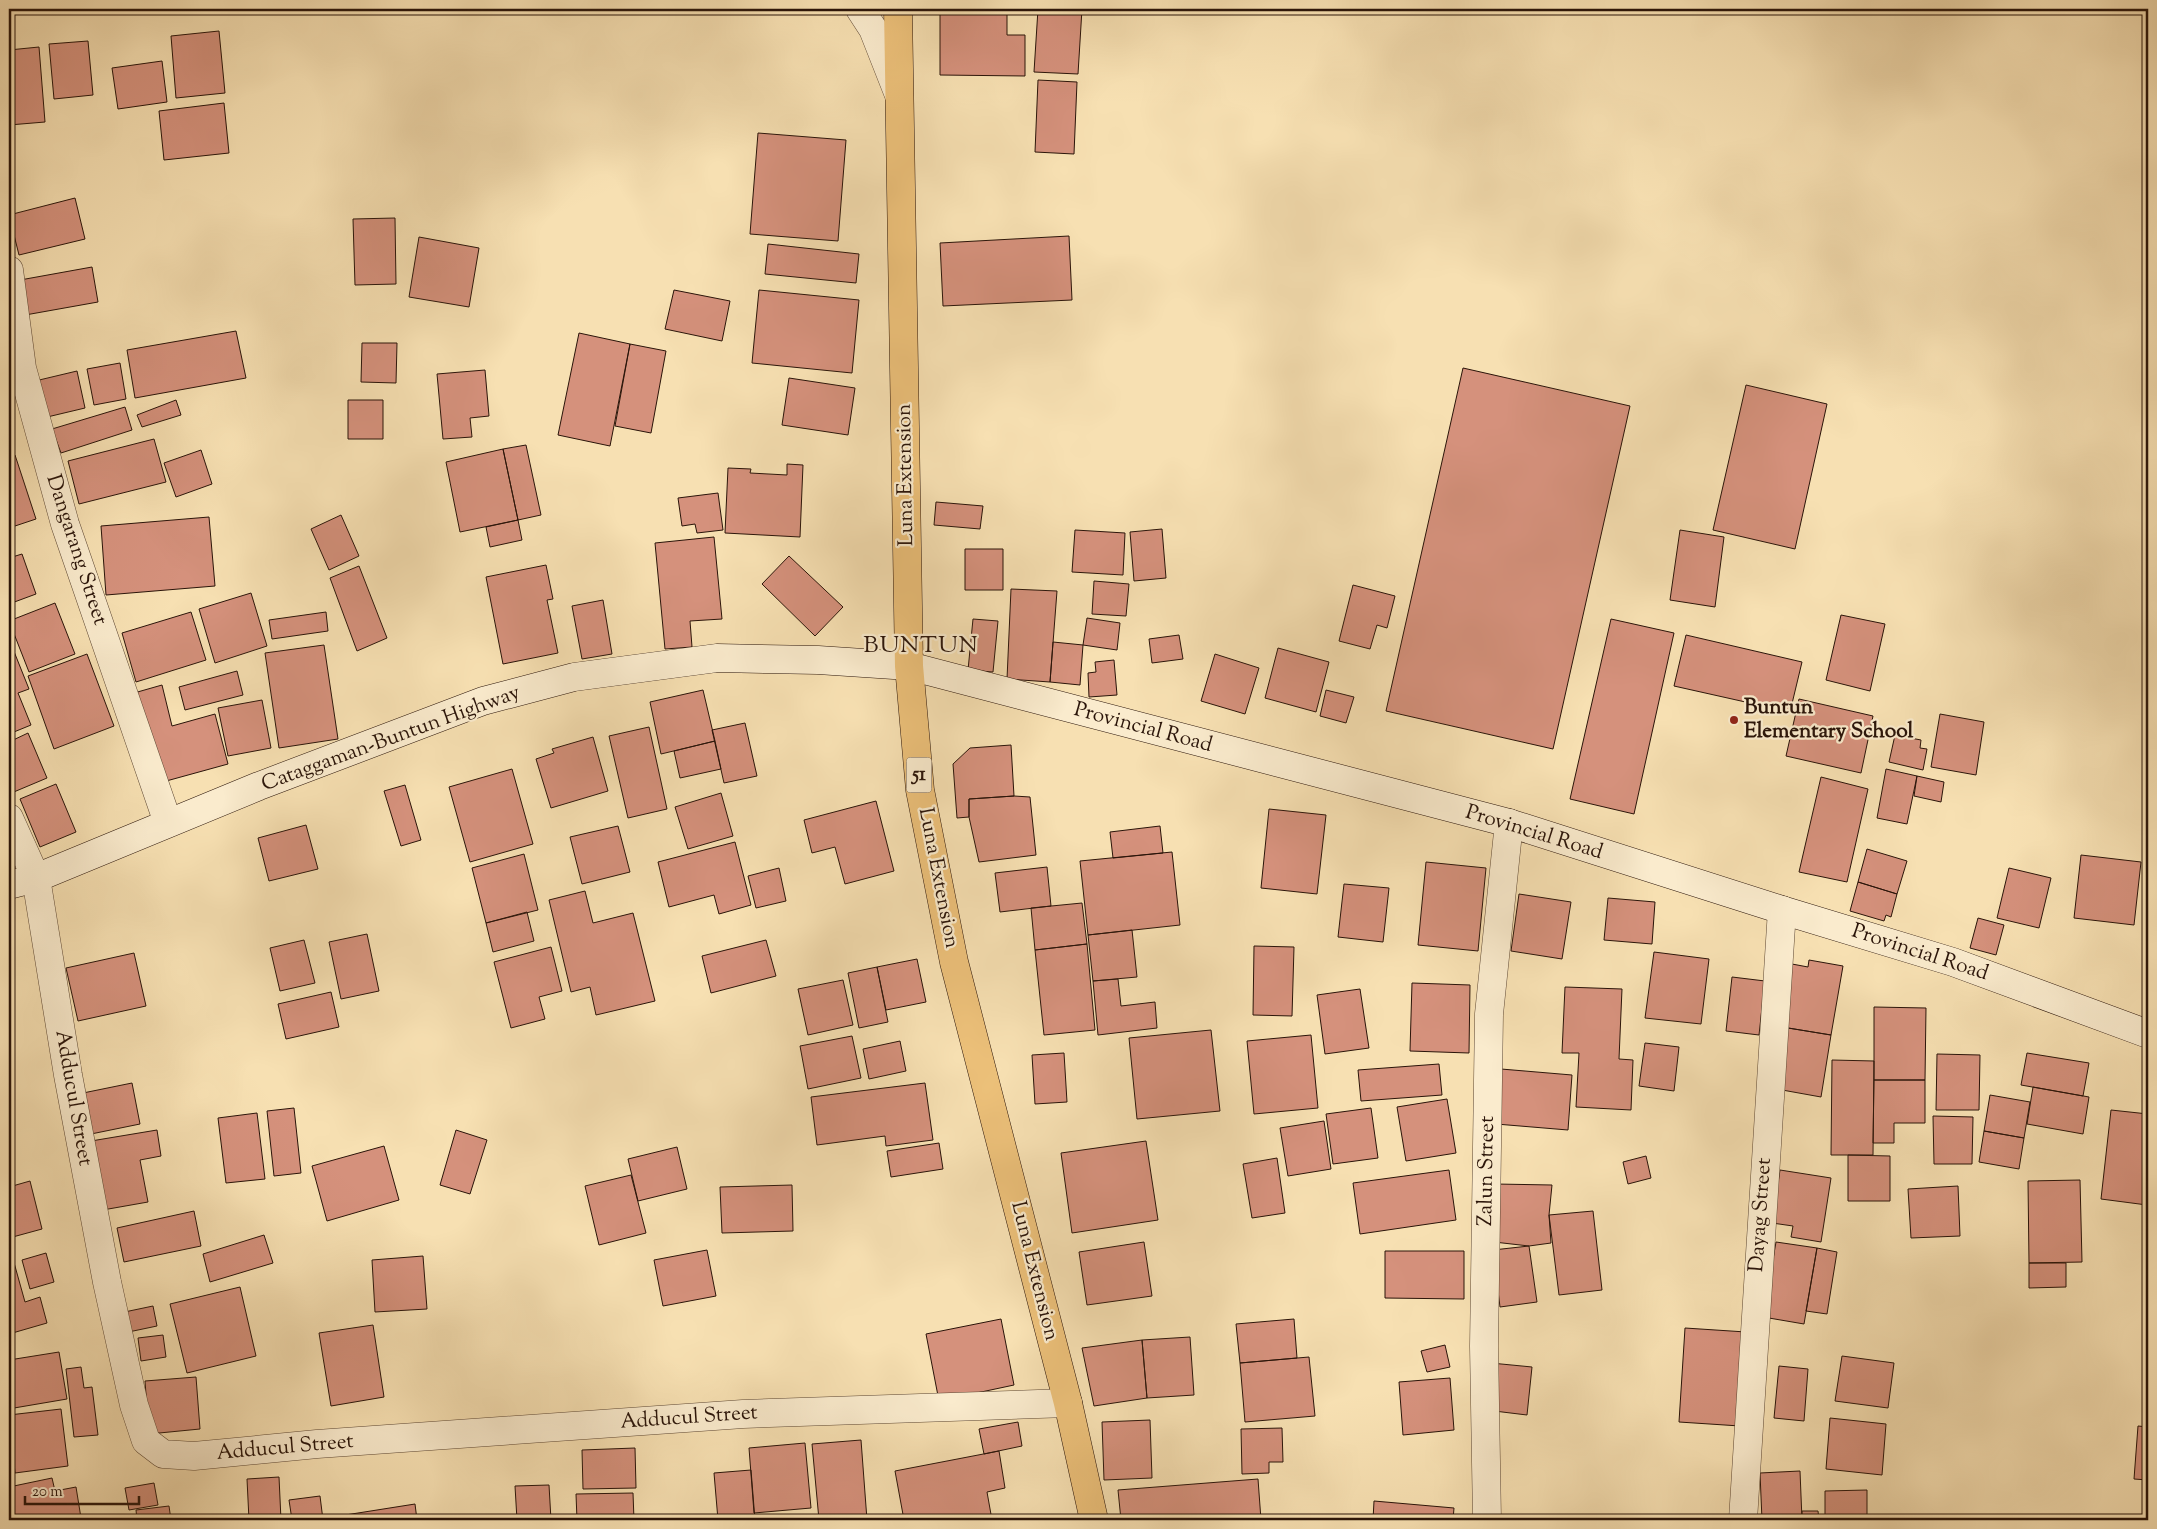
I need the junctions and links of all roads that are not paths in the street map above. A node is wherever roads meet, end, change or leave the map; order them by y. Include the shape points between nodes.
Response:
1 (860, 9) edge
2 (898, 9) edge
3 (900, 96) junction
4 (9, 270) edge
5 (909, 666) junction
6 (9, 818) edge
7 (168, 823) junction
8 (1509, 823) junction
9 (36, 878) junction
10 (9, 885) edge
11 (1782, 910) junction
12 (2148, 1034) edge
13 (1068, 1403) junction
14 (1094, 1520) edge
15 (1487, 1520) edge
16 (1743, 1520) edge

1 - 3 street via 873,29
2 - 3 highway, Luna Extension / 51
3 - 5 highway, Luna Extension / 51
4 - 7 street, Dangarang Street via 22,368 65,524
5 - 7 street, Cataggaman-Buntun Highway via 717,658 574,677 483,701
5 - 8 street, Provincial Road
5 - 13 highway, Luna Extension / 51 via 920,790 954,962
6 - 9 street, Adducul Street
7 - 9 street, Cataggaman-Buntun Highway
8 - 11 street, Provincial Road
8 - 15 street, Zalun Street via 1489,1014 1484,1346
9 - 10 street, Cataggaman-Buntun Highway
9 - 13 street, Adducul Street via 68,1075 129,1386 146,1441 163,1454 194,1456 316,1444 743,1414
11 - 12 street, Provincial Road via 1953,962
11 - 16 street, Dayag Street
13 - 14 highway, Luna Extension / 51

